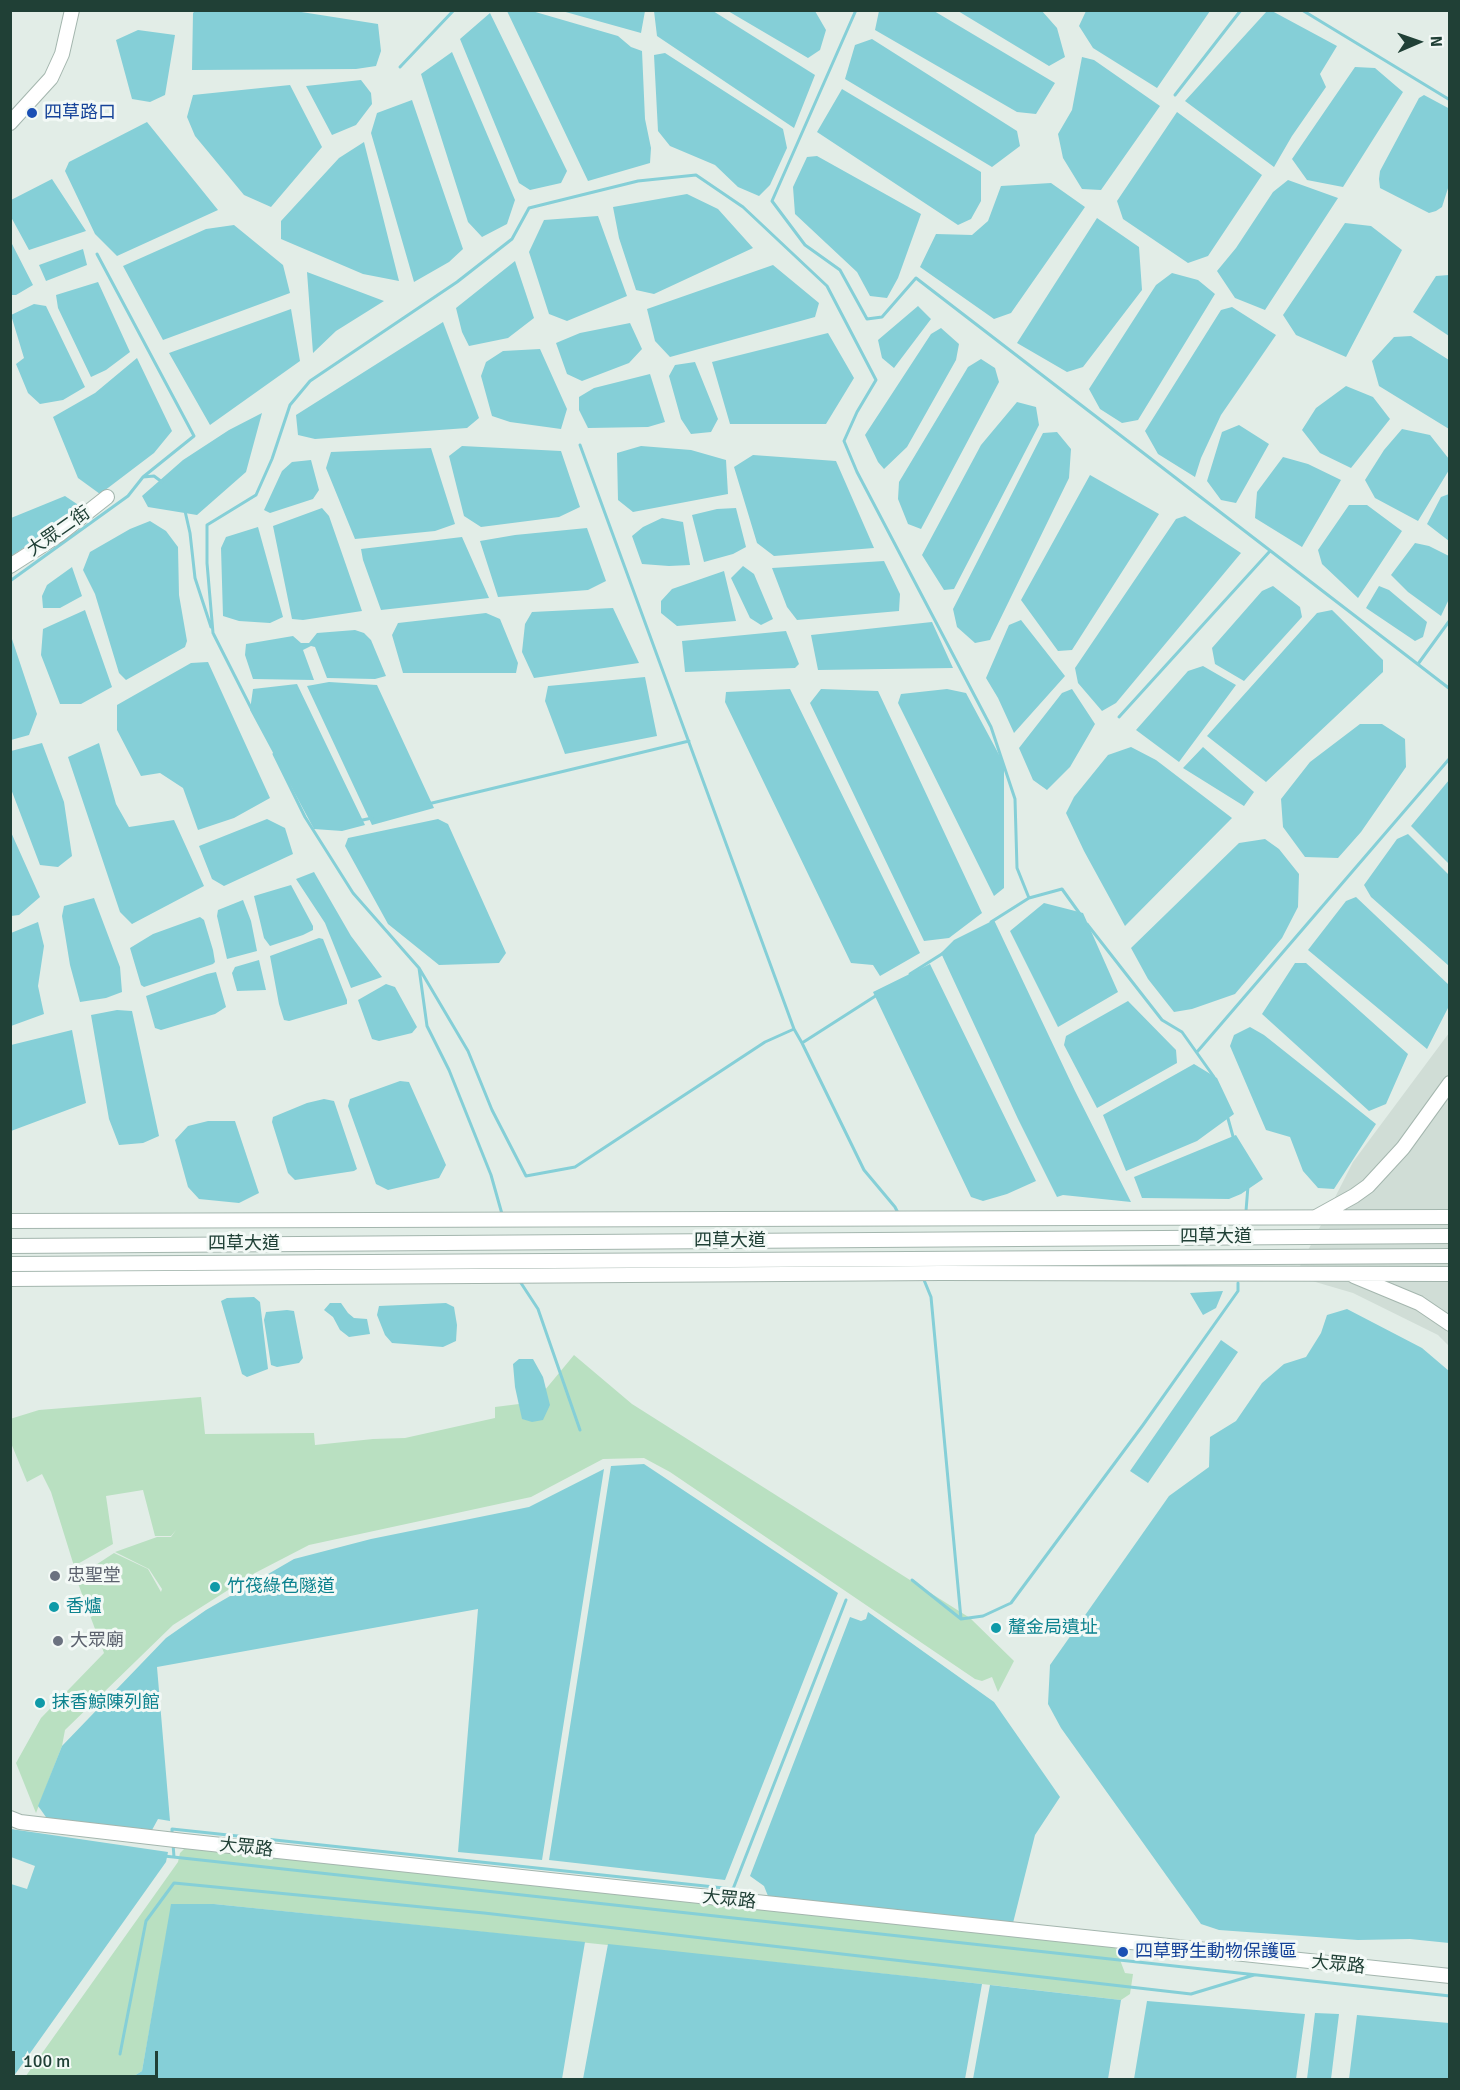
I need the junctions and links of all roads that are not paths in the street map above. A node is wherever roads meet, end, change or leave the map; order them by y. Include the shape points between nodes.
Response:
1 (72, 10) edge
2 (10, 123) edge
3 (107, 497) dead end
4 (10, 566) edge
5 (1449, 1083) edge
6 (1449, 1217) edge
7 (1315, 1218) junction
8 (10, 1221) edge
9 (1449, 1236) edge
10 (10, 1246) edge
11 (1449, 1256) edge
12 (10, 1264) edge
13 (1349, 1274) junction
14 (1449, 1274) edge
15 (10, 1279) edge
16 (1449, 1324) edge
17 (10, 1818) edge
18 (1449, 1976) edge

1 - 2 street via 63,54 51,78
3 - 4 street, 大眾二街
5 - 7 street via 1403,1148 1368,1186
6 - 7 street, 四草大道
7 - 8 street, 四草大道
9 - 10 street, 四草大道
11 - 12 street, 四草大道
13 - 14 street, 四草大道
13 - 15 street, 四草大道
13 - 16 street via 1419,1303
17 - 18 street, 大眾路 via 194,1842

